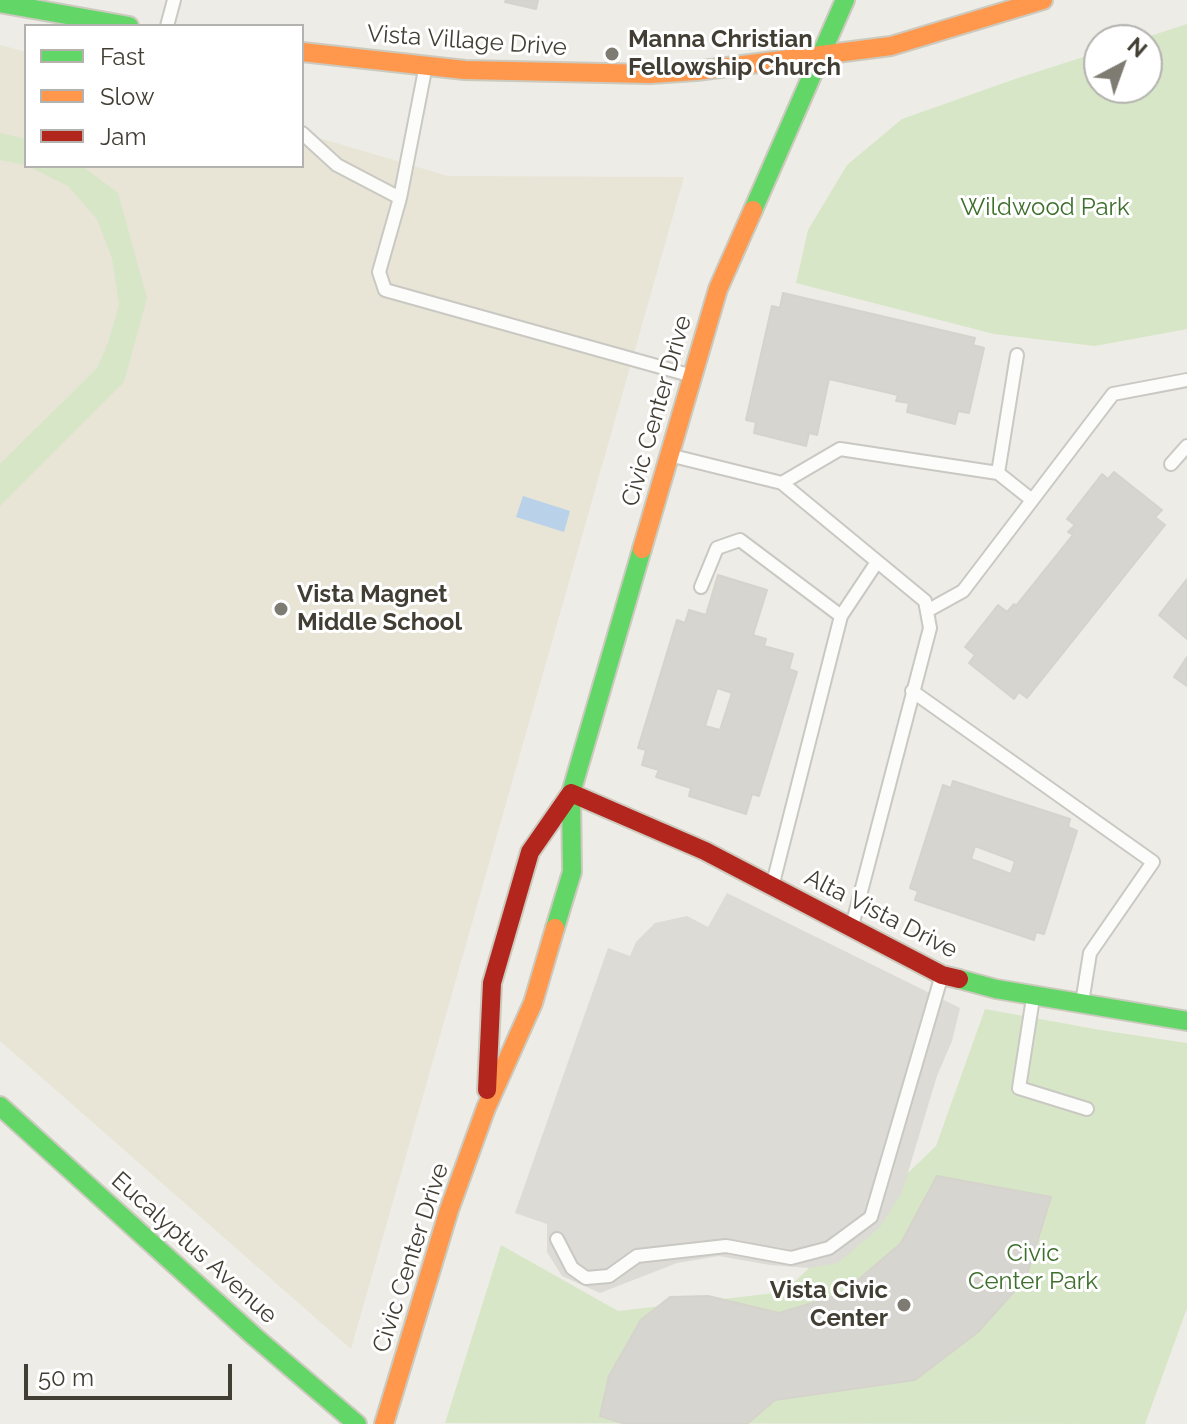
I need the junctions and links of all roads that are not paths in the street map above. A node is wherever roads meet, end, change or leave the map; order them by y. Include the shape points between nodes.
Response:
1 (174, 0) edge
2 (845, 0) edge
3 (1043, 0) edge
4 (0, 3) edge
5 (64, 7) edge
6 (122, 24) edge
7 (168, 24) edge
8 (304, 52) edge
9 (820, 54) junction
10 (426, 66) junction
11 (304, 135) edge
12 (400, 198) junction
13 (1017, 355) dead end
14 (692, 376) junction
15 (1187, 380) edge
16 (1187, 446) edge
17 (669, 455) junction
18 (1171, 464) dead end
19 (998, 473) junction
20 (782, 483) junction
21 (1032, 500) junction
22 (877, 562) junction
23 (701, 587) dead end
24 (927, 611) junction
25 (841, 616) junction
26 (912, 691) junction
27 (571, 793) junction
28 (772, 886) junction
29 (852, 928) junction
30 (942, 975) junction
31 (1033, 995) junction
32 (1082, 1003) junction
33 (1185, 1018) edge
34 (0, 1106) edge
35 (486, 1108) junction
36 (1087, 1109) dead end
37 (557, 1239) dead end
38 (357, 1424) edge
39 (384, 1424) edge

1 - 7 lane
2 - 9 main road, Civic Center Drive
3 - 9 main road, Vista Village Drive via 891,46
4 - 5 main road
5 - 6 main road
8 - 10 main road, Vista Village Drive
9 - 10 main road, Vista Village Drive via 650,74
9 - 14 main road, Civic Center Drive via 718,289
10 - 12 lane
11 - 12 lane via 337,165
12 - 14 lane via 379,272 385,290
13 - 19 lane
14 - 17 main road, Civic Center Drive
15 - 21 lane via 1113,394
16 - 18 lane
17 - 20 lane
17 - 27 main road, Civic Center Drive
19 - 20 lane via 840,449
19 - 21 lane
20 - 22 lane
21 - 24 lane via 963,591
22 - 24 lane via 925,601
22 - 25 lane
23 - 25 lane via 717,548 740,540
24 - 26 lane via 930,628
25 - 28 lane
26 - 29 lane
26 - 32 lane via 1153,862 1090,953
27 - 28 main road, Alta Vista Drive
27 - 35 main road, Civic Center Drive via 572,872 533,1003
27 - 35 main road, Civic Center Drive via 530,852 492,983
28 - 29 main road, Alta Vista Drive
29 - 30 main road, Alta Vista Drive
30 - 31 main road, Alta Vista Drive
30 - 37 lane via 871,1217 829,1248 791,1258 726,1246 660,1253 637,1256 609,1276 586,1278 572,1268
31 - 32 main road, Alta Vista Drive
31 - 36 lane via 1019,1088
32 - 33 main road, Alta Vista Drive
34 - 38 main road, Eucalyptus Avenue
35 - 39 main road, Civic Center Drive

